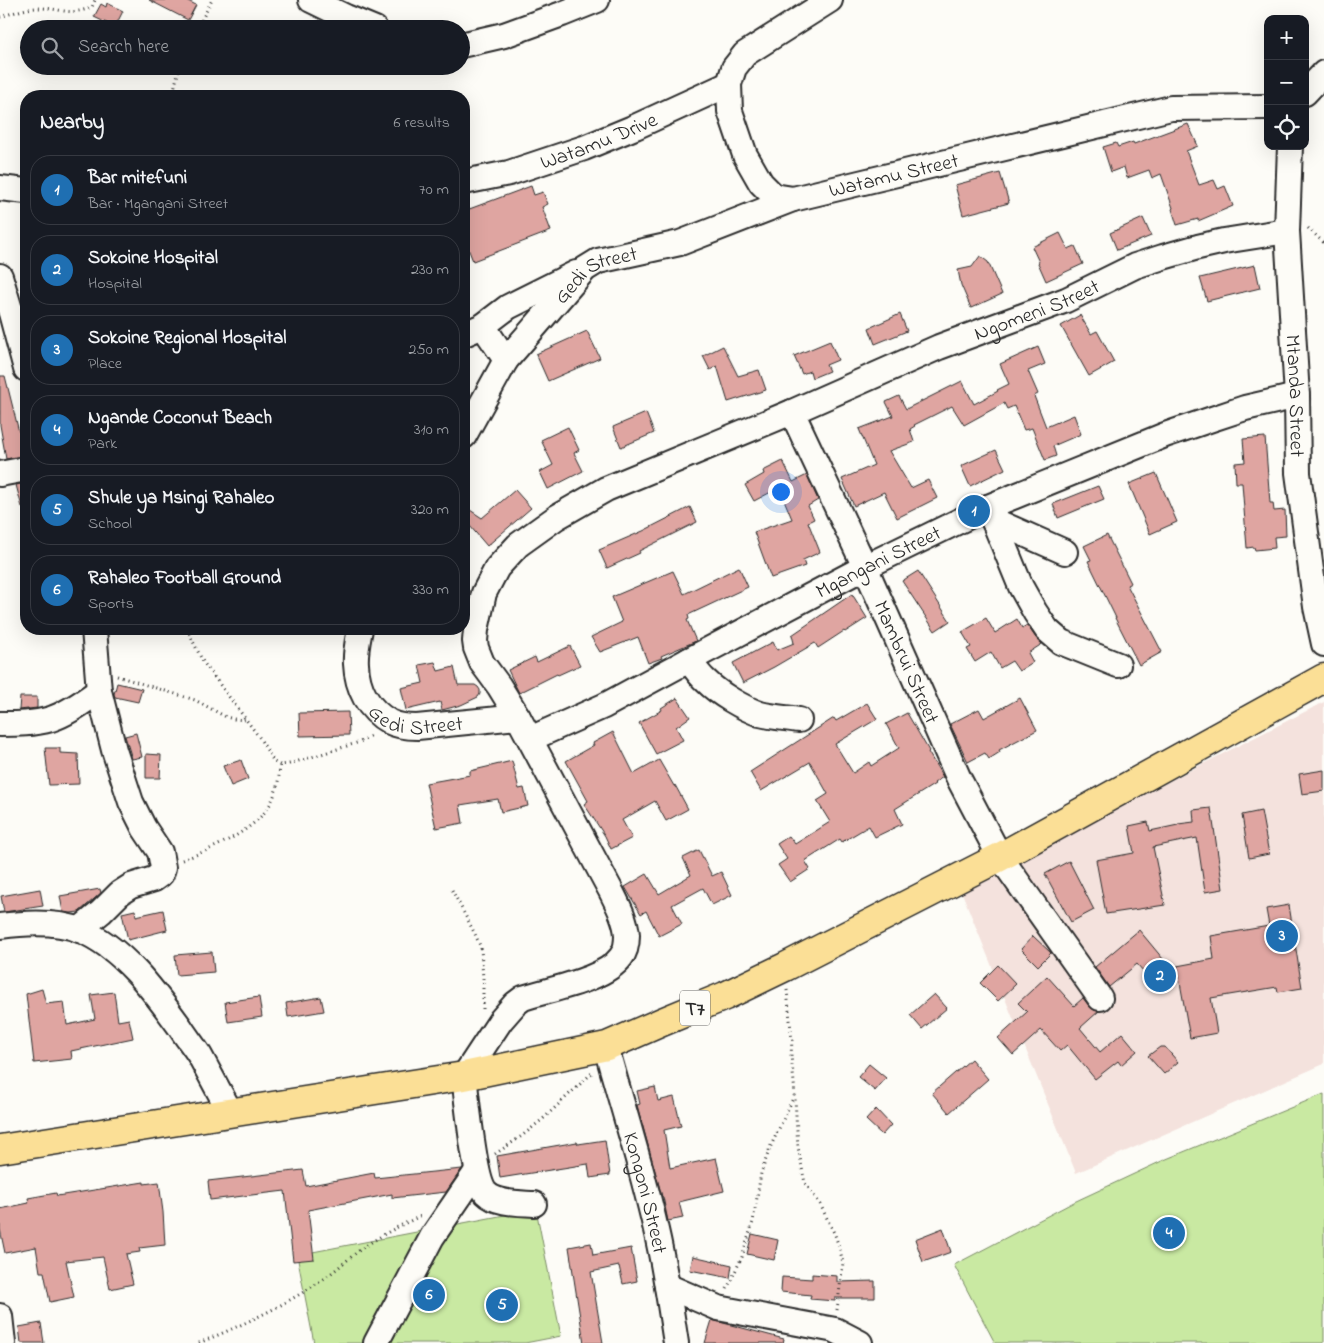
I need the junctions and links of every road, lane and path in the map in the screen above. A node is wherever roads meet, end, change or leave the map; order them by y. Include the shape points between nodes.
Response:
1 (95, 0) edge
2 (212, 0) edge
3 (311, 0) edge
4 (597, 0) edge
5 (830, 0) edge
6 (0, 17) edge
7 (202, 20) edge
8 (353, 20) edge
9 (470, 42) edge
10 (1324, 73) edge
11 (178, 75) edge
12 (729, 84) junction
13 (1309, 89) edge
14 (174, 90) edge
15 (1264, 107) edge
16 (1290, 150) edge
17 (470, 181) edge
18 (0, 188) edge
19 (20, 190) edge
20 (793, 199) junction
21 (1287, 231) junction
22 (585, 268) junction
23 (0, 276) edge
24 (473, 330) edge
25 (20, 348) edge
26 (506, 360) junction
27 (1297, 396) junction
28 (792, 412) junction
29 (470, 425) edge
30 (20, 470) edge
31 (0, 474) edge
32 (990, 514) junction
33 (1065, 552) dead end
34 (865, 567) junction
35 (94, 635) edge
36 (190, 635) edge
37 (359, 635) edge
38 (1324, 644) edge
39 (689, 660) junction
40 (1118, 665) dead end
41 (1324, 678) edge
42 (98, 681) junction
43 (518, 716) junction
44 (246, 720) junction
45 (799, 720) dead end
46 (390, 722) junction
47 (0, 724) edge
48 (530, 739) junction
49 (280, 765) junction
50 (1000, 857) junction
51 (163, 868) junction
52 (452, 890) dead end
53 (0, 926) edge
54 (79, 930) junction
55 (786, 967) junction
56 (1100, 998) dead end
57 (483, 1010) dead end
58 (608, 1052) junction
59 (464, 1076) junction
60 (795, 1094) junction
61 (231, 1113) junction
62 (0, 1149) edge
63 (477, 1171) junction
64 (534, 1204) dead end
65 (422, 1216) dead end
66 (667, 1286) junction
67 (718, 1308) junction
68 (0, 1316) edge
69 (835, 1330) junction
70 (3, 1343) edge
71 (199, 1343) edge
72 (376, 1343) edge
73 (676, 1343) edge
74 (860, 1343) edge

1 - 6 path via 92,7 86,9 64,12 33,8
2 - 7 path
3 - 8 street
4 - 9 street via 504,35
5 - 12 street via 745,54 734,68
10 - 13 street
11 - 14 path
12 - 17 street, Watamu Drive via 584,148 508,173
12 - 20 street via 730,111 745,155 761,183 774,196
15 - 20 street, Watamu Street via 1171,108
16 - 21 street, Mtanda Street
18 - 19 street
20 - 22 street, Gedi Street via 680,243
21 - 27 street, Mtanda Street
21 - 28 street, Ngomeni Street via 1207,245 1135,266 1066,300 939,347
22 - 24 street via 508,307
22 - 26 street, Gedi Street
23 - 25 street
24 - 26 street
26 - 29 street, Gedi Street
27 - 32 street, Mgangani Street via 1212,418 1165,435
27 - 38 street, Mtanda Street via 1298,473
28 - 34 street, Mambrui Street
28 - 43 street, Ngomeni Street via 606,489 557,517 518,545 497,568 484,593 475,641 482,663
30 - 31 street
32 - 33 street
32 - 34 street, Mgangani Street
32 - 40 street via 1021,587 1047,630 1061,642
34 - 39 street, Mgangani Street
34 - 50 street, Mambrui Street via 959,779
35 - 42 street
36 - 44 path via 203,662
37 - 46 street, Gedi Street via 356,665 361,692 371,707
39 - 45 street via 707,682 749,710
39 - 48 street, Mgangani Street via 604,706
41 - 50 highway, T7
42 - 44 path via 195,700 226,717
42 - 47 street via 76,707 53,718
42 - 51 street via 114,750 132,802 160,852
43 - 46 street, Gedi Street via 417,727
43 - 48 street, Ngomeni Street
44 - 49 path via 274,762
46 - 49 path via 360,742
48 - 59 street, Ngomeni Street via 618,905 627,934 626,943 620,959 602,972 515,1004 497,1025
49 - 51 path via 275,794 257,820 234,837
50 - 55 highway, T7
50 - 56 street, Mambrui Street
51 - 54 street via 154,879 120,893
52 - 57 path via 481,948
53 - 54 street via 56,924
54 - 61 street via 102,942 133,968 199,1055
55 - 58 highway, T7 via 662,1022
55 - 60 path
58 - 59 highway, T7
58 - 63 path via 551,1112
58 - 66 street, Kongoni Street via 656,1230
59 - 61 highway, T7
59 - 63 street
60 - 67 path via 761,1172 753,1222 742,1257
60 - 69 path via 796,1135 805,1183 818,1201 840,1250 842,1263
61 - 62 highway, T7
63 - 64 street via 483,1188 491,1196
63 - 72 street via 432,1237
65 - 71 path via 361,1249 319,1283 230,1331
66 - 67 street
66 - 73 street, Kongoni Street
67 - 69 street
68 - 70 street
69 - 74 street

